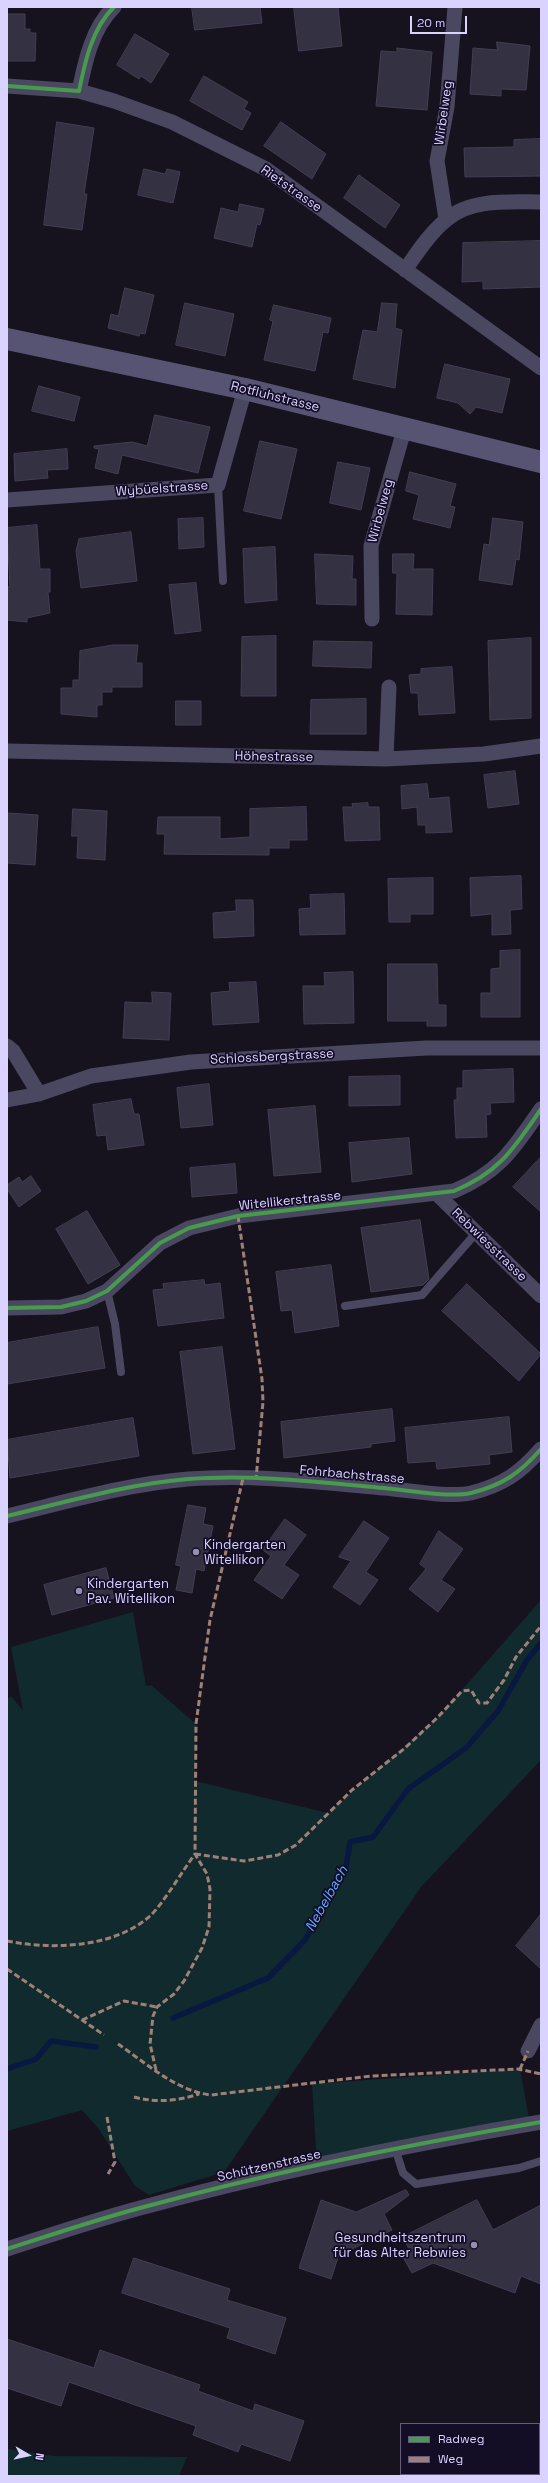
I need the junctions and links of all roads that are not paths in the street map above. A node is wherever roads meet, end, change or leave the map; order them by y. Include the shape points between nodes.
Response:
1 (114, 7) edge
2 (455, 7) edge
3 (7, 86) edge
4 (79, 92) junction
5 (541, 202) edge
6 (446, 219) junction
7 (405, 270) junction
8 (7, 339) edge
9 (541, 368) edge
10 (245, 389) junction
11 (404, 430) junction
12 (541, 462) edge
13 (218, 485) junction
14 (7, 500) edge
15 (223, 581) dead end
16 (372, 619) dead end
17 (389, 687) dead end
18 (541, 746) edge
19 (7, 751) edge
20 (386, 759) junction
21 (7, 1046) edge
22 (541, 1048) edge
23 (39, 1094) junction
24 (7, 1100) edge
25 (541, 1109) edge
26 (438, 1195) junction
27 (476, 1233) junction
28 (107, 1291) junction
29 (541, 1296) edge
30 (345, 1306) dead end
31 (7, 1308) edge
32 (121, 1372) dead end
33 (541, 1449) edge
34 (7, 1516) edge
35 (541, 2025) edge
36 (528, 2051) dead end
37 (541, 2122) edge
38 (395, 2148) junction
39 (541, 2161) edge
40 (7, 2249) edge

1 - 4 street via 105,16 86,58
2 - 6 street, Wirbelweg via 447,108 437,160
3 - 4 street, Rietstrasse
4 - 7 street, Rietstrasse via 114,101 172,122 266,170
5 - 6 street via 489,202
6 - 7 street via 427,239
7 - 9 street, Rietstrasse
8 - 10 main road, Rotfluhstrasse
10 - 11 main road, Rotfluhstrasse
10 - 13 street, Wybüelstrasse
11 - 12 main road, Rotfluhstrasse
11 - 16 street, Wirbelweg via 371,546
13 - 14 street, Wybüelstrasse
13 - 15 lane
17 - 20 street
18 - 20 street, Höhestrasse via 484,754
19 - 20 street, Höhestrasse
21 - 23 street via 13,1051
22 - 23 street, Schlossbergstrasse via 426,1048 190,1062 91,1076
23 - 24 street, Schlossbergstrasse
25 - 26 street, Witellikerstrasse via 516,1145 496,1167 478,1181
26 - 27 street, Rebwiesstrasse
26 - 28 street, Witellikerstrasse via 238,1216 190,1228 160,1243
27 - 29 street, Rebwiesstrasse
27 - 30 lane via 422,1295
28 - 31 street, Witellikerstrasse via 86,1301 61,1307
28 - 32 lane via 115,1324
33 - 34 street, Fohrbachstrasse via 523,1469 499,1485 469,1493 243,1478 187,1479 117,1490
35 - 36 street
37 - 38 street, Schützenstrasse
38 - 39 lane via 403,2173 416,2184 519,2168
38 - 40 street, Schützenstrasse via 309,2166 139,2208

